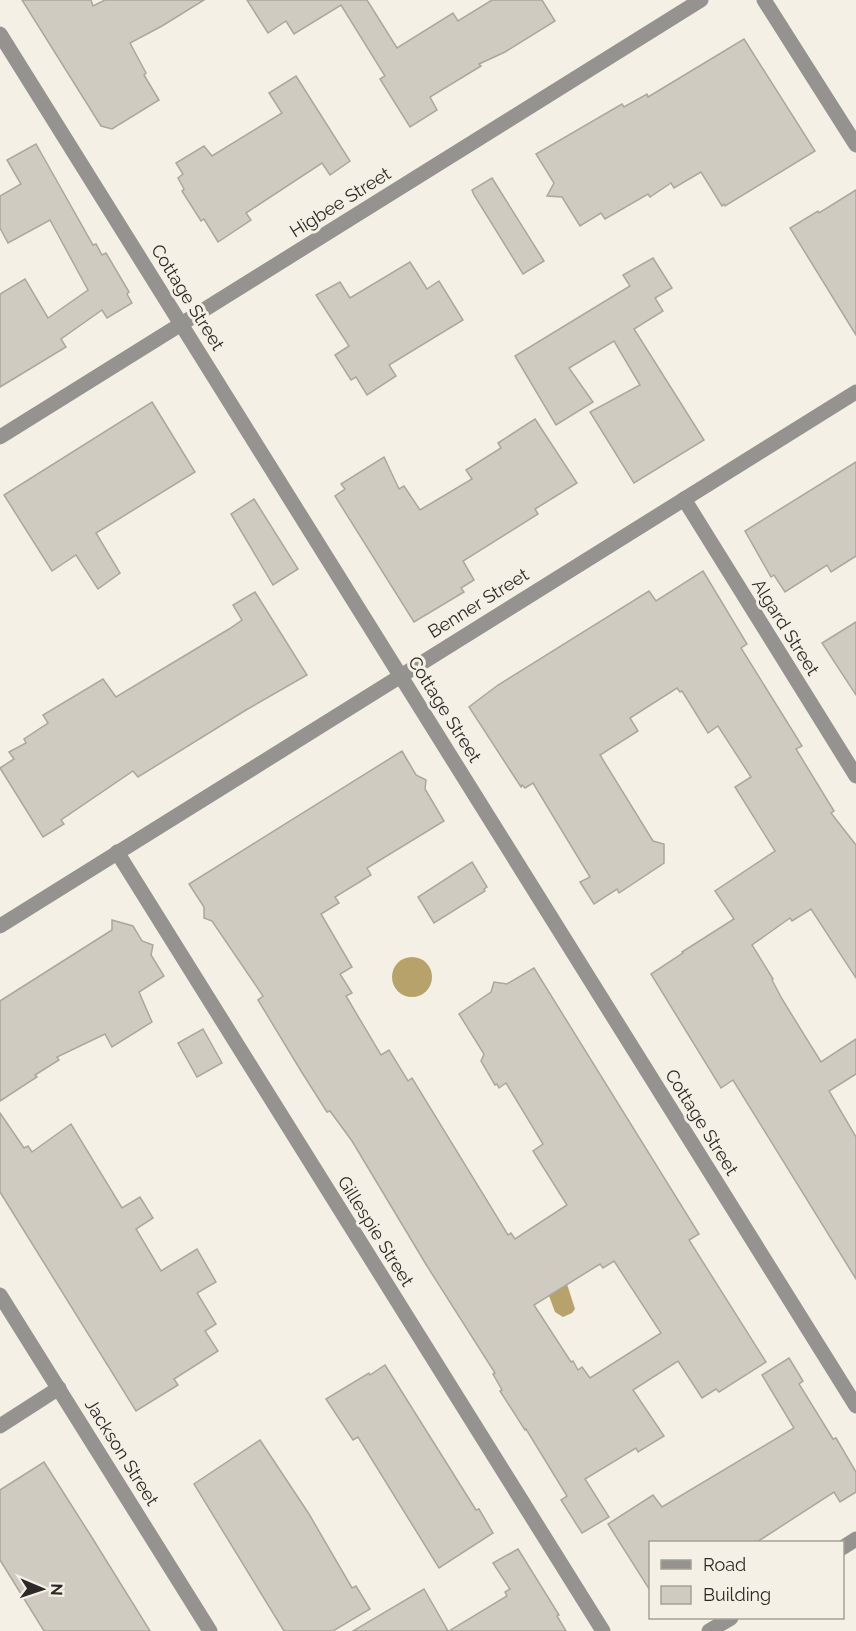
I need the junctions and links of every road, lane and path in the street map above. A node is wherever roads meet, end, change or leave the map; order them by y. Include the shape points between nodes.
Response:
1 (701, 0) edge
2 (765, 0) edge
3 (0, 34) edge
4 (856, 145) edge
5 (181, 324) junction
6 (856, 392) edge
7 (0, 437) edge
8 (684, 499) junction
9 (400, 675) junction
10 (856, 776) edge
11 (117, 852) junction
12 (0, 926) edge
13 (0, 1295) edge
14 (59, 1388) junction
15 (856, 1406) edge
16 (0, 1425) edge
17 (728, 1619) edge
18 (210, 1631) edge
19 (603, 1631) edge
20 (709, 1631) edge

1 - 5 street, Higbee Street
2 - 4 street
3 - 5 street, Cottage Street
5 - 7 street, Higbee Street
5 - 9 street, Cottage Street
6 - 8 street, Benner Street
8 - 9 street, Benner Street
8 - 10 street, Algard Street
9 - 11 street, Benner Street
9 - 15 street, Cottage Street
11 - 12 street, Benner Street
11 - 19 street, Gillespie Street
13 - 14 street, Jackson Street
14 - 16 street
14 - 18 street, Jackson Street
17 - 20 street

